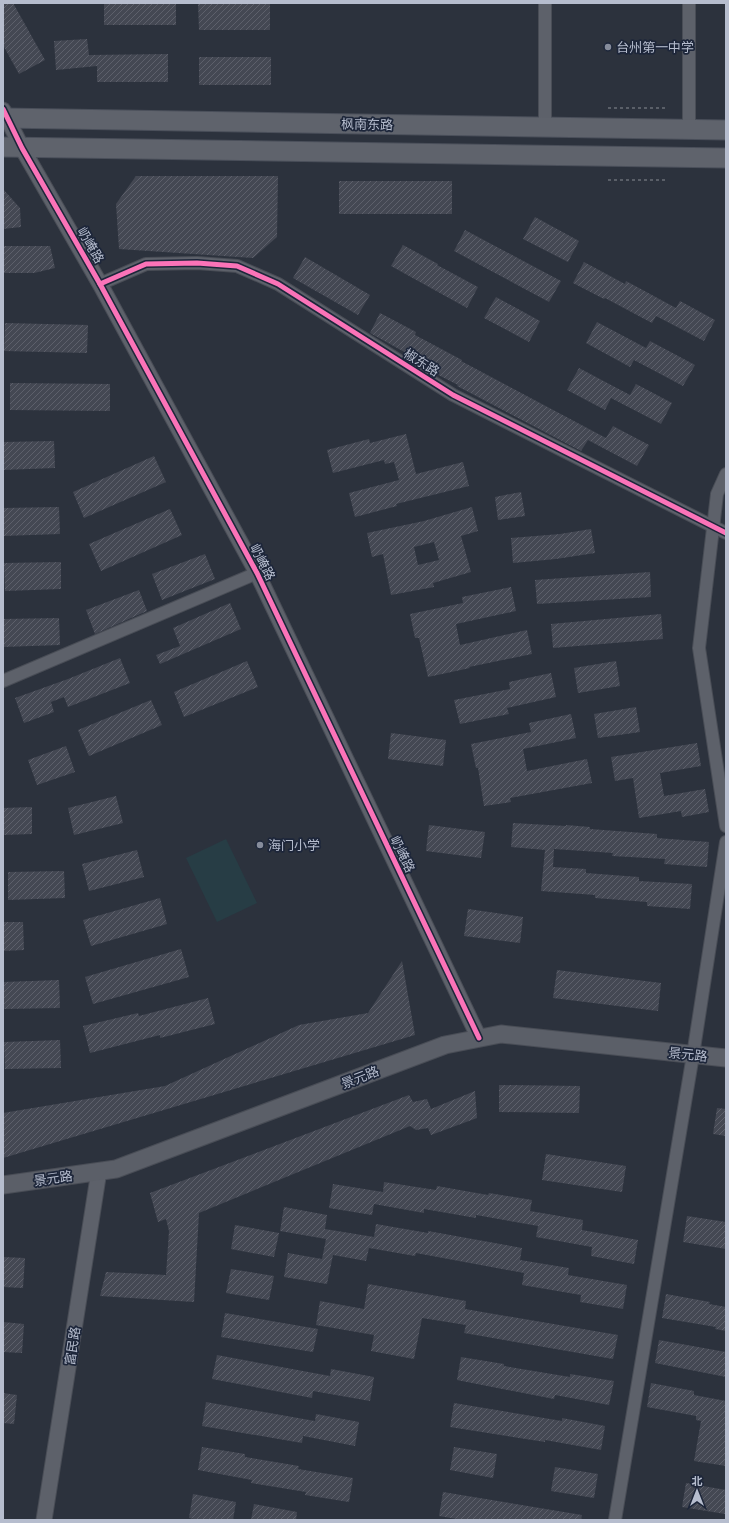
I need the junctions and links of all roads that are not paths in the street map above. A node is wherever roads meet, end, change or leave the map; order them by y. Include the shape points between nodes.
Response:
1 (545, 3) edge
2 (689, 3) edge
3 (5, 115) edge
4 (545, 127) junction
5 (689, 129) junction
6 (726, 130) edge
7 (3, 147) edge
8 (22, 148) junction
9 (726, 158) edge
10 (100, 284) junction
11 (726, 474) edge
12 (713, 527) junction
13 (726, 533) edge
14 (257, 573) junction
15 (3, 681) edge
16 (726, 826) edge
17 (726, 842) edge
18 (479, 1038) junction
19 (693, 1055) junction
20 (726, 1058) edge
21 (99, 1171) junction
22 (3, 1185) edge
23 (44, 1520) edge
24 (615, 1520) edge

1 - 4 street
2 - 5 street
3 - 4 main road, 枫南东路
3 - 8 street, 屷崦路
4 - 5 main road, 枫南东路
5 - 6 main road, 枫南东路
7 - 8 main road
8 - 9 main road
8 - 10 street, 屷崦路
10 - 12 street, 椒东路 via 146,264 197,263 237,266 278,284 453,395
10 - 14 street, 屷崦路
11 - 12 street via 717,494
12 - 13 street, 椒东路
12 - 16 street via 699,648
14 - 15 street
14 - 18 street, 屷崦路
17 - 19 street
18 - 19 main road, 景元路 via 500,1034
18 - 21 main road, 景元路 via 445,1045 116,1169
19 - 20 main road, 景元路
19 - 24 street
21 - 22 main road, 景元路
21 - 23 street, 富民路

